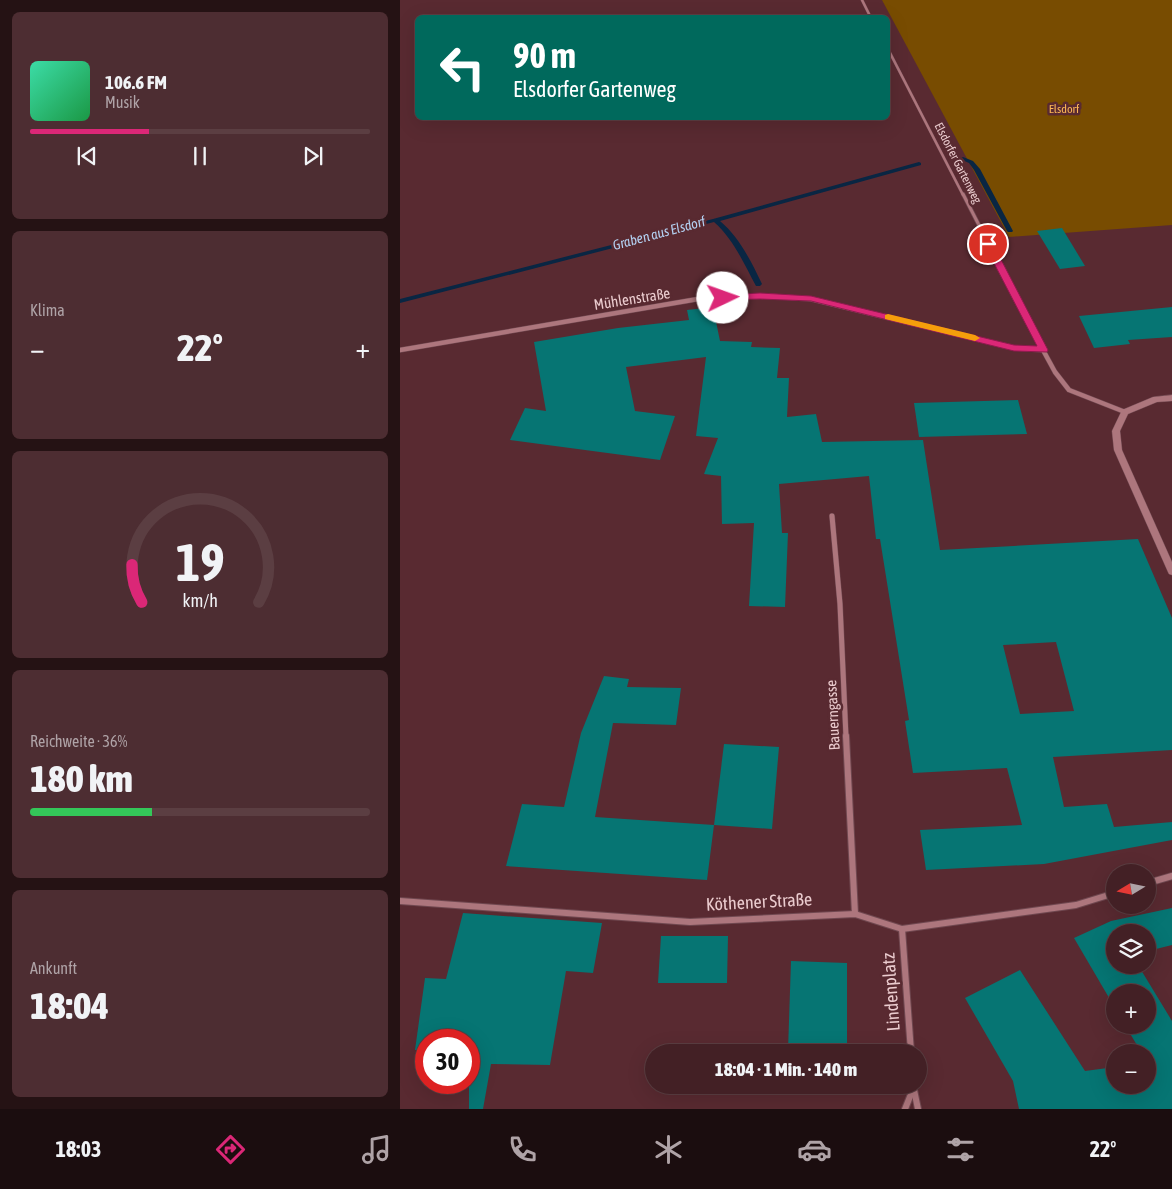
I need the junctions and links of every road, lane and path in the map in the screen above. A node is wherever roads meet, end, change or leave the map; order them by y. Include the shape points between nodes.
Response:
1 (862, 0) edge
2 (870, 15) edge
3 (890, 53) edge
4 (400, 350) edge
5 (1043, 350) junction
6 (1172, 398) edge
7 (1126, 412) junction
8 (832, 516) dead end
9 (1172, 572) edge
10 (1172, 876) edge
11 (1156, 881) edge
12 (1106, 896) edge
13 (400, 901) edge
14 (855, 914) junction
15 (902, 929) junction
16 (910, 1044) edge
17 (910, 1094) edge
18 (915, 1094) edge
19 (905, 1109) edge
20 (918, 1109) edge

1 - 2 lane
3 - 5 lane, Elsdorfer Gartenweg
4 - 5 street, Mühlenstraße via 704,298 760,296 811,299 1014,348
5 - 7 street, Elsdorfer Gartenweg via 1069,390
6 - 7 street via 1156,399
7 - 9 street via 1116,431 1118,450
8 - 14 street, Bauerngasse via 840,604
10 - 11 street
12 - 15 street, Köthener Straße via 1076,905
13 - 14 street, Köthener Straße via 690,922
14 - 15 street, Köthener Straße
15 - 16 street, Lindenplatz
17 - 19 street
18 - 20 street

